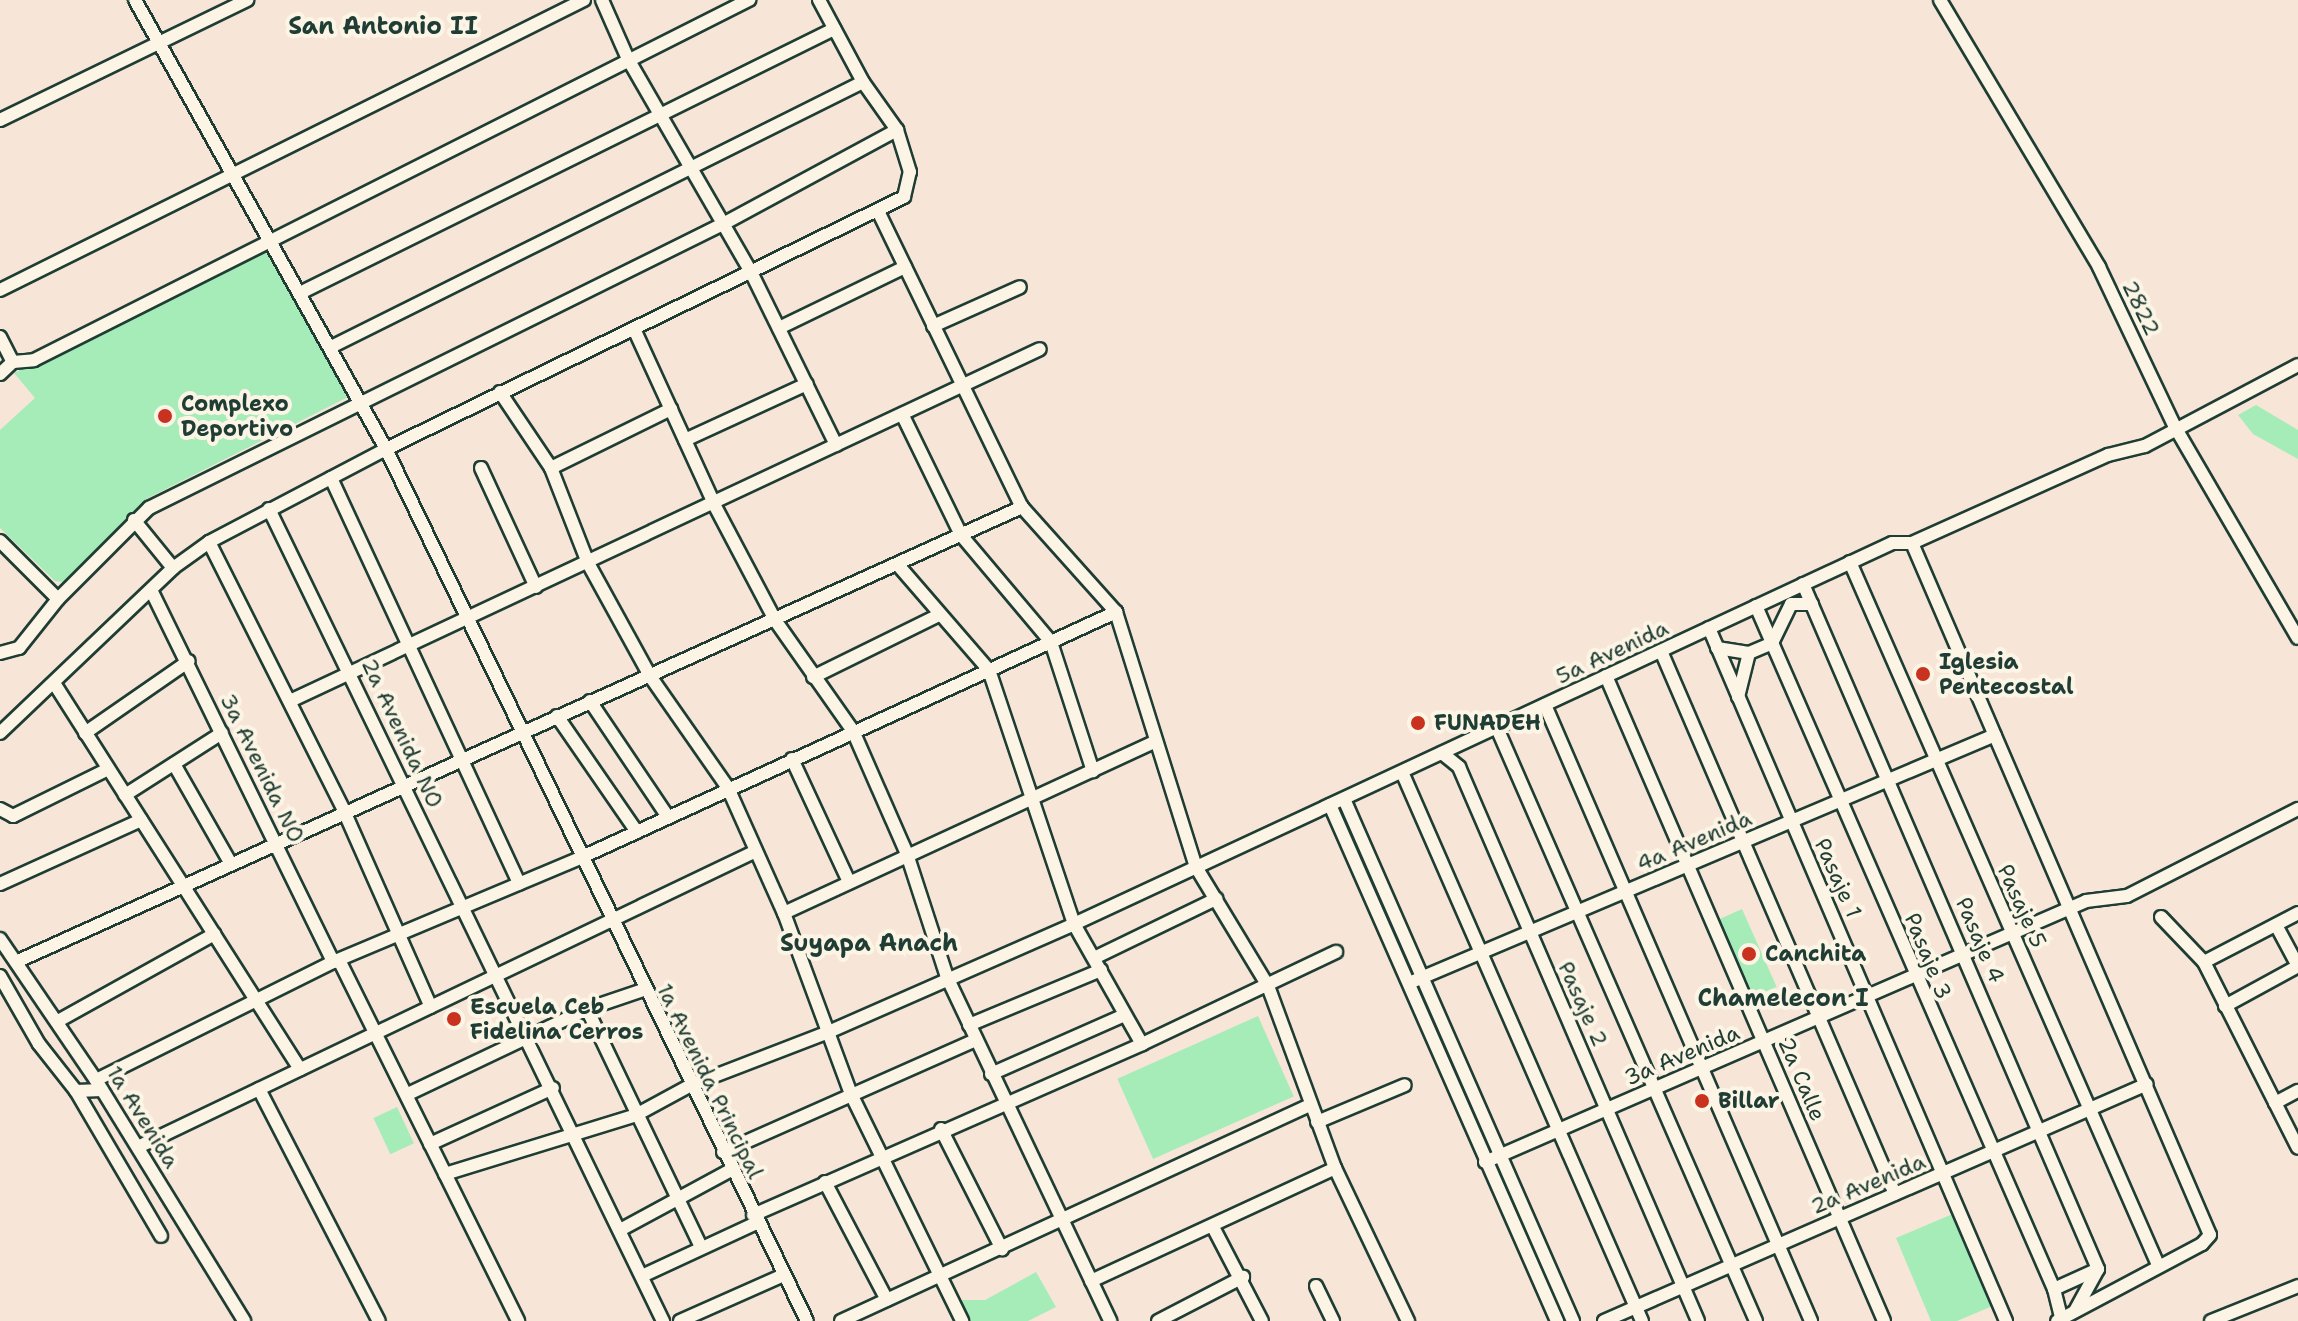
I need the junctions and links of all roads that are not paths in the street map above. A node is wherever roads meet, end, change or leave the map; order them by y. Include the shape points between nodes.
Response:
1 (135, 0) edge
2 (247, 0) edge
3 (584, 0) edge
4 (602, 0) edge
5 (749, 0) edge
6 (819, 0) edge
7 (1940, 0) edge
8 (834, 29) junction
9 (158, 44) junction
10 (628, 59) junction
11 (863, 82) junction
12 (660, 113) junction
13 (0, 120) edge
14 (897, 130) junction
15 (692, 171) junction
16 (231, 173) junction
17 (878, 211) junction
18 (723, 224) junction
19 (268, 240) junction
20 (905, 267) junction
21 (750, 270) junction
22 (1020, 287) dead end
23 (0, 290) edge
24 (300, 293) junction
25 (933, 326) junction
26 (779, 328) junction
27 (635, 331) junction
28 (0, 337) edge
29 (331, 347) junction
30 (1040, 349) dead end
31 (13, 362) junction
32 (2298, 365) edge
33 (0, 374) edge
34 (807, 384) junction
35 (964, 389) junction
36 (500, 392) junction
37 (361, 402) junction
38 (671, 409) junction
39 (903, 416) junction
40 (2175, 427) junction
41 (685, 440) junction
42 (836, 445) junction
43 (386, 449) junction
44 (481, 468) dead end
45 (551, 468) junction
46 (331, 478) junction
47 (715, 506) junction
48 (1022, 507) junction
49 (269, 509) junction
50 (134, 520) junction
51 (961, 535) junction
52 (0, 541) edge
53 (209, 542) junction
54 (1912, 543) junction
55 (1850, 562) junction
56 (588, 563) junction
57 (898, 565) junction
58 (173, 568) junction
59 (1803, 584) junction
60 (536, 587) junction
61 (152, 592) junction
62 (58, 599) junction
63 (1812, 604) junction
64 (1756, 606) junction
65 (1116, 612) junction
66 (939, 615) junction
67 (468, 620) junction
68 (775, 620) junction
69 (1709, 628) junction
70 (2298, 638) edge
71 (1051, 642) junction
72 (1772, 643) junction
73 (410, 646) junction
74 (1717, 648) junction
75 (1661, 651) junction
76 (0, 653) edge
77 (1749, 653) junction
78 (189, 661) junction
79 (989, 670) junction
80 (352, 673) junction
81 (650, 676) junction
82 (1606, 676) junction
83 (813, 677) junction
84 (54, 683) junction
85 (1738, 697) junction
86 (290, 701) junction
87 (590, 701) junction
88 (1545, 705) junction
89 (557, 716) junction
90 (1497, 728) junction
91 (853, 731) junction
92 (0, 732) edge
93 (521, 732) junction
94 (85, 733) junction
95 (222, 733) junction
96 (1995, 735) junction
97 (1154, 742) junction
98 (1442, 753) junction
99 (462, 759) junction
100 (792, 759) junction
101 (1936, 760) junction
102 (174, 764) junction
103 (108, 769) junction
104 (1093, 771) junction
105 (1402, 772) junction
106 (1891, 779) junction
107 (404, 784) junction
108 (728, 788) junction
109 (125, 795) junction
110 (1344, 799) junction
111 (1031, 800) junction
112 (1838, 801) junction
113 (1330, 805) junction
114 (0, 809) edge
115 (2298, 809) edge
116 (344, 811) junction
117 (668, 817) junction
118 (141, 820) junction
119 (1791, 821) junction
120 (637, 832) junction
121 (276, 842) junction
122 (1743, 842) junction
123 (756, 851) junction
124 (907, 854) junction
125 (580, 858) junction
126 (230, 862) junction
127 (1687, 865) junction
128 (1196, 867) junction
129 (849, 882) junction
130 (182, 883) junction
131 (519, 883) junction
132 (0, 884) edge
133 (1627, 890) junction
134 (1216, 899) junction
135 (462, 907) junction
136 (2071, 910) junction
137 (1579, 911) junction
138 (784, 913) junction
139 (2298, 913) edge
140 (2161, 917) dead end
141 (610, 921) junction
142 (1074, 924) junction
143 (2276, 925) junction
144 (1530, 932) junction
145 (214, 934) junction
146 (399, 935) junction
147 (2013, 935) junction
148 (0, 939) edge
149 (1336, 952) dead end
150 (1481, 952) junction
151 (1964, 956) junction
152 (18, 961) junction
153 (336, 961) junction
154 (2204, 962) junction
155 (1097, 964) junction
156 (2298, 966) edge
157 (0, 976) edge
158 (495, 976) junction
159 (1916, 976) junction
160 (947, 977) junction
161 (1422, 977) junction
162 (1409, 983) junction
163 (1268, 986) junction
164 (643, 990) junction
165 (1868, 997) junction
166 (255, 999) junction
167 (2225, 1006) junction
168 (431, 1007) junction
169 (587, 1009) junction
170 (1125, 1015) junction
171 (1820, 1018) junction
172 (58, 1021) junction
173 (969, 1025) junction
174 (376, 1033) junction
175 (826, 1033) junction
176 (528, 1038) junction
177 (976, 1040) junction
178 (1764, 1042) junction
179 (1142, 1044) junction
180 (300, 1069) junction
181 (1702, 1069) junction
182 (991, 1074) junction
183 (2147, 1084) junction
184 (99, 1085) junction
185 (691, 1085) junction
186 (1405, 1085) dead end
187 (553, 1088) junction
188 (259, 1089) junction
189 (1655, 1089) junction
190 (76, 1091) junction
191 (2298, 1091) edge
192 (408, 1094) junction
193 (851, 1094) junction
194 (1003, 1101) junction
195 (2275, 1103) junction
196 (1310, 1105) junction
197 (1608, 1109) junction
198 (2089, 1110) junction
199 (634, 1116) junction
200 (1317, 1122) junction
201 (941, 1129) junction
202 (1559, 1130) junction
203 (2042, 1130) junction
204 (575, 1133) junction
205 (430, 1144) junction
206 (2297, 1145) edge
207 (138, 1147) junction
208 (1994, 1151) junction
209 (723, 1152) junction
210 (1499, 1156) junction
211 (880, 1157) junction
212 (1485, 1162) junction
213 (1335, 1168) junction
214 (733, 1169) junction
215 (1945, 1173) junction
216 (445, 1174) junction
217 (825, 1182) junction
218 (1895, 1194) junction
219 (678, 1197) junction
220 (1840, 1218) junction
221 (754, 1219) junction
222 (1062, 1219) junction
223 (1213, 1227) junction
224 (620, 1230) junction
225 (161, 1236) dead end
226 (1779, 1245) junction
227 (701, 1247) junction
228 (1002, 1249) junction
229 (2158, 1265) junction
230 (1731, 1266) junction
231 (2098, 1269) junction
232 (784, 1275) junction
233 (642, 1276) junction
234 (941, 1276) junction
235 (1243, 1277) junction
236 (1091, 1281) junction
237 (1316, 1286) dead end
238 (1683, 1287) junction
239 (2297, 1288) edge
240 (2054, 1289) junction
241 (887, 1300) junction
242 (1636, 1307) junction
243 (2075, 1311) junction
244 (2246, 1315) edge
245 (2060, 1320) edge
246 (244, 1321) edge
247 (379, 1321) edge
248 (518, 1321) edge
249 (663, 1321) edge
250 (680, 1321) edge
251 (807, 1321) edge
252 (841, 1321) edge
253 (962, 1321) edge
254 (1110, 1321) edge
255 (1158, 1321) edge
256 (1262, 1321) edge
257 (1333, 1321) edge
258 (1408, 1321) edge
259 (1557, 1321) edge
260 (1573, 1321) edge
261 (1604, 1321) edge
262 (1642, 1321) edge
263 (1698, 1321) edge
264 (1756, 1321) edge
265 (1811, 1321) edge
266 (1884, 1321) edge
267 (2006, 1321) edge
268 (2211, 1321) edge

1 - 9 street, 1a Avenida Principal
2 - 9 street
3 - 16 street
4 - 10 street
5 - 10 street
6 - 8 street
7 - 40 street, 2822 via 2099,267
8 - 11 street
8 - 12 street
9 - 13 street
9 - 16 street, 1a Avenida Principal
10 - 12 street
10 - 19 street
11 - 14 street
11 - 15 street
12 - 15 street
12 - 24 street
14 - 17 street via 907,153 909,187 904,197
14 - 18 street
15 - 18 street
15 - 29 street
16 - 19 street, 1a Avenida Principal
16 - 23 street
17 - 20 street
17 - 21 street
18 - 21 street
18 - 37 street
19 - 24 street, 1a Avenida Principal
19 - 31 street via 34,360
20 - 25 street
20 - 26 street
21 - 26 street
21 - 27 street
22 - 25 street
24 - 29 street, 1a Avenida Principal
25 - 35 street
26 - 34 street
27 - 36 street
27 - 38 street
28 - 31 street
29 - 37 street, 1a Avenida Principal
30 - 35 street
31 - 33 street
32 - 40 street, 5a Avenida
34 - 41 street
34 - 42 street
35 - 39 street
35 - 48 street
36 - 43 street
36 - 45 street
37 - 43 street, 1a Avenida Principal
37 - 50 street
38 - 41 street
38 - 45 street
39 - 42 street
39 - 51 street
40 - 54 street, 5a Avenida via 2145,446 2108,455
40 - 70 street, 2822
41 - 47 street
42 - 47 street
43 - 46 street
43 - 67 street, 1a Avenida Principal
44 - 60 street
45 - 56 street
46 - 49 street
46 - 73 street
47 - 56 street
47 - 68 street
48 - 51 street
48 - 65 street
49 - 53 street
49 - 80 street, 2a Avenida NO
50 - 58 street
50 - 62 street
51 - 57 street
51 - 71 street
52 - 62 street
53 - 58 street
53 - 86 street
54 - 55 street, 5a Avenida via 1892,543
54 - 96 street
55 - 59 street, 5a Avenida
55 - 101 street, Pasaje 5
56 - 60 street
56 - 81 street
57 - 66 street
57 - 68 street
58 - 61 street
59 - 63 street, Pasaje 4
59 - 64 street, 5a Avenida
60 - 67 street
61 - 78 street, 3a Avenida NO
61 - 84 street
62 - 76 street via 19,648
63 - 72 street via 1791,604
63 - 106 street, Pasaje 4
64 - 69 street, 5a Avenida
64 - 72 street, Pasaje 3
65 - 71 street
65 - 97 street
66 - 79 street
66 - 83 street
67 - 73 street
67 - 93 street, 1a Avenida Principal
68 - 81 street
68 - 83 street
69 - 74 street, Pasaje 1
69 - 75 street, 5a Avenida
71 - 79 street
71 - 104 street
72 - 77 street
72 - 112 street, Pasaje 3
73 - 80 street
73 - 99 street
74 - 77 street
74 - 85 street, Pasaje 1
75 - 82 street, 5a Avenida
75 - 122 street
77 - 85 street
78 - 94 street
78 - 95 street, 3a Avenida NO
79 - 91 street
79 - 111 street
80 - 86 street
80 - 107 street, 2a Avenida NO
81 - 87 street
81 - 108 street
82 - 88 street, 5a Avenida
82 - 127 street, 2a Calle
83 - 91 street
84 - 92 street
84 - 94 street
85 - 119 street, Pasaje 1
86 - 116 street
87 - 89 street
87 - 117 street
88 - 90 street, 5a Avenida
88 - 133 street
89 - 93 street
89 - 120 street
90 - 98 street, 5a Avenida
90 - 137 street
91 - 100 street
91 - 124 street
93 - 99 street
93 - 125 street, 1a Avenida Principal
94 - 103 street
95 - 102 street
95 - 121 street, 3a Avenida NO
96 - 101 street, 4a Avenida
96 - 136 street
97 - 104 street
97 - 128 street
98 - 105 street, 5a Avenida
98 - 144 street, Pasaje 2 via 1459,767
99 - 107 street
99 - 131 street
100 - 108 street
100 - 129 street
101 - 106 street, 4a Avenida
101 - 147 street, Pasaje 5
102 - 109 street
102 - 126 street
103 - 109 street
103 - 114 street via 13,816
104 - 111 street
105 - 110 street, 5a Avenida
105 - 150 street
106 - 112 street, 4a Avenida
106 - 151 street, Pasaje 4
107 - 116 street
107 - 135 street, 2a Avenida NO
108 - 117 street
108 - 123 street
109 - 118 street
110 - 113 street, 5a Avenida
110 - 161 street
111 - 124 street
111 - 142 street
112 - 119 street, 4a Avenida
112 - 159 street, Pasaje 3
113 - 128 street, 5a Avenida
113 - 162 street
115 - 136 street, 3a Avenida via 2127,896 2086,901
116 - 121 street
116 - 146 street
117 - 120 street
118 - 130 street
118 - 132 street
119 - 122 street, 4a Avenida
119 - 165 street, Pasaje 1
120 - 125 street
121 - 126 street
121 - 153 street, 3a Avenida NO
122 - 127 street, 4a Avenida
122 - 171 street
123 - 138 street
123 - 141 street
124 - 129 street
124 - 160 street
125 - 131 street
125 - 141 street, 1a Avenida Principal
126 - 130 street
127 - 133 street, 4a Avenida
127 - 178 street, 2a Calle
128 - 134 street
128 - 142 street, 5a Avenida
129 - 138 street
130 - 145 street
130 - 152 street
131 - 135 street
133 - 137 street, 4a Avenida
133 - 181 street
134 - 155 street
134 - 163 street
135 - 146 street
135 - 158 street, 2a Avenida NO
136 - 147 street, 3a Avenida
136 - 183 street
137 - 144 street, 4a Avenida
137 - 189 street
138 - 175 street
139 - 143 street
140 - 154 street via 2191,942
141 - 158 street
141 - 164 street, 1a Avenida Principal
142 - 155 street
142 - 160 street, 5a Avenida
143 - 154 street
143 - 156 street
144 - 150 street, 4a Avenida
144 - 197 street, Pasaje 2
145 - 166 street
145 - 172 street
146 - 153 street
146 - 168 street
147 - 151 street, 3a Avenida
147 - 198 street, Pasaje 5
148 - 152 street, 1a Avenida
149 - 163 street
150 - 161 street, 4a Avenida
150 - 202 street
151 - 159 street, 3a Avenida
151 - 203 street, Pasaje 4
152 - 172 street, 1a Avenida
153 - 166 street
153 - 174 street, 3a Avenida NO
154 - 167 street
155 - 170 street
155 - 173 street
156 - 167 street
157 - 190 street via 39,1044
158 - 168 street
158 - 176 street, 2a Avenida NO
159 - 165 street, 3a Avenida
159 - 208 street, Pasaje 3
160 - 173 street
160 - 175 street, 5a Avenida
161 - 162 street, 4a Avenida
161 - 210 street
162 - 212 street
163 - 179 street
163 - 196 street
164 - 169 street
164 - 185 street, 1a Avenida Principal
165 - 171 street, 3a Avenida
165 - 215 street, Pasaje 1
166 - 180 street
166 - 184 street
167 - 195 street
168 - 174 street
169 - 176 street
169 - 199 street
170 - 179 street
170 - 182 street
171 - 178 street, 3a Avenida
171 - 218 street
172 - 184 street, 1a Avenida
173 - 177 street
174 - 180 street
174 - 192 street, 3a Avenida NO
175 - 185 street, 5a Avenida
175 - 193 street
176 - 187 street, 2a Avenida NO
176 - 192 street
177 - 182 street
177 - 193 street
178 - 181 street, 3a Avenida
178 - 220 street, 2a Calle
179 - 194 street
180 - 188 street
181 - 189 street, 3a Avenida
181 - 226 street
182 - 194 street
183 - 198 street, 2a Avenida
183 - 229 street via 2210,1235
184 - 190 street
184 - 207 street, 1a Avenida
185 - 199 street, 5a Avenida
185 - 209 street, 1a Avenida Principal
186 - 200 street
187 - 204 street, 2a Avenida NO
187 - 205 street
188 - 207 street
188 - 247 street
189 - 197 street, 3a Avenida
189 - 230 street
190 - 225 street
191 - 195 street
192 - 205 street, 3a Avenida NO
193 - 209 street
193 - 211 street
194 - 201 street
194 - 222 street
195 - 206 street
196 - 200 street
196 - 222 street
197 - 202 street, 3a Avenida
197 - 238 street, Pasaje 2
198 - 203 street, 2a Avenida
198 - 229 street, Pasaje 5
199 - 204 street, 5a Avenida
199 - 219 street
200 - 213 street
201 - 211 street
201 - 228 street
202 - 210 street, 3a Avenida
202 - 242 street
203 - 208 street, 2a Avenida
203 - 231 street, Pasaje 4
204 - 216 street, 5a Avenida
204 - 224 street, 2a Avenida NO
205 - 216 street, 3a Avenida NO
207 - 246 street, 1a Avenida
208 - 215 street, 2a Avenida
208 - 240 street, Pasaje 3
209 - 214 street, 1a Avenida Principal
210 - 212 street, 3a Avenida
210 - 260 street
211 - 217 street
211 - 234 street
212 - 259 street
213 - 223 street
213 - 258 street
214 - 219 street
214 - 221 street, 1a Avenida Principal
215 - 218 street, 2a Avenida
215 - 267 street, Pasaje 1
216 - 248 street, 3a Avenida NO
217 - 221 street
217 - 241 street
218 - 220 street, 2a Avenida
219 - 224 street
219 - 227 street
220 - 226 street, 2a Avenida
220 - 266 street, 2a Calle
221 - 227 street
221 - 232 street, 1a Avenida Principal
222 - 228 street
222 - 236 street
223 - 235 street
223 - 236 street
224 - 233 street, 2a Avenida NO
226 - 230 street, 2a Avenida
226 - 265 street
227 - 233 street
228 - 234 street
229 - 243 street
230 - 238 street, 2a Avenida
230 - 264 street
231 - 240 street
231 - 243 street
232 - 250 street
232 - 251 street, 1a Avenida Principal
233 - 249 street, 2a Avenida NO
234 - 241 street
234 - 253 street
235 - 255 street
235 - 256 street
236 - 254 street
237 - 257 street
238 - 242 street, 2a Avenida
238 - 263 street, Pasaje 2
239 - 244 street
240 - 245 street, Pasaje 3
241 - 252 street
242 - 261 street, 2a Avenida
242 - 262 street
243 - 245 street
244 - 268 street

